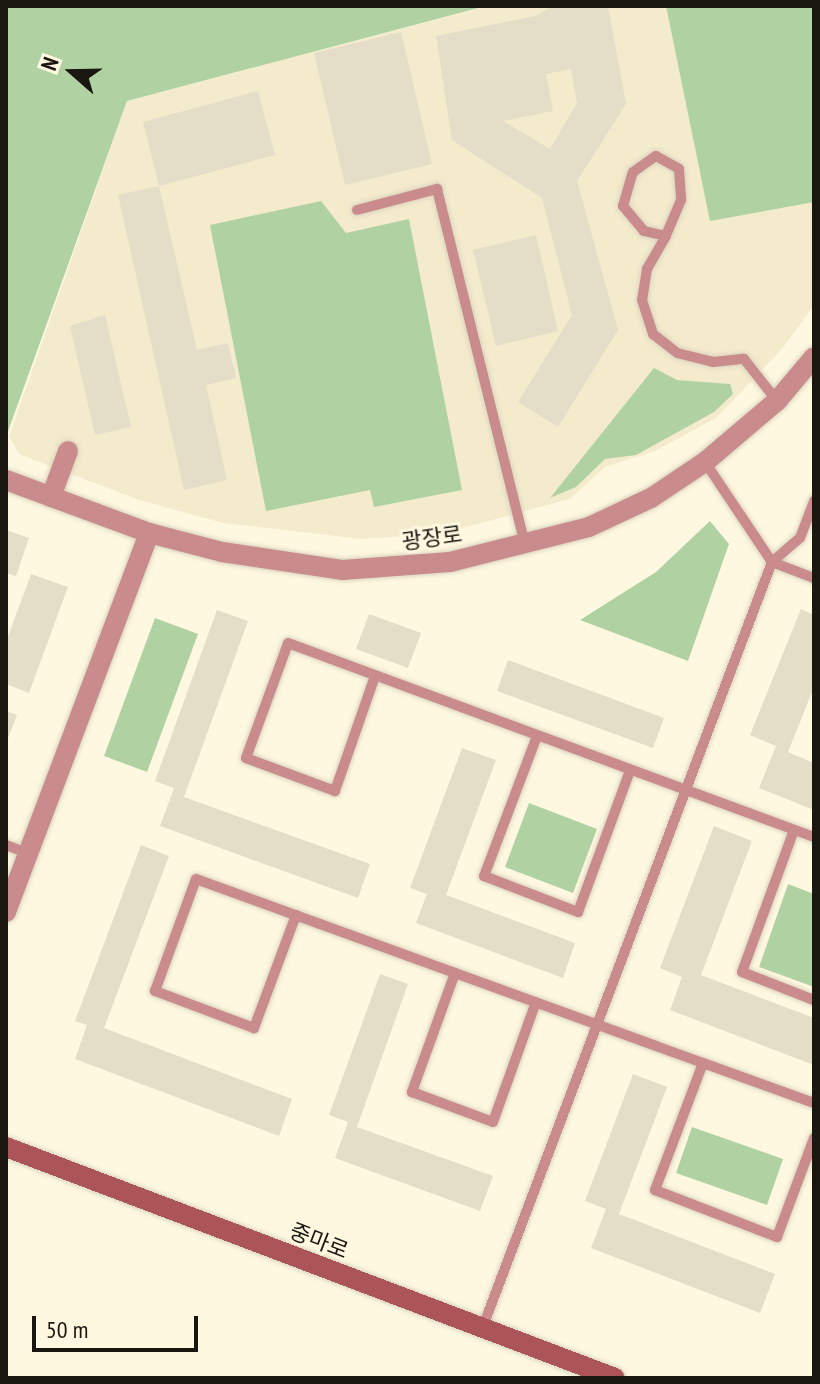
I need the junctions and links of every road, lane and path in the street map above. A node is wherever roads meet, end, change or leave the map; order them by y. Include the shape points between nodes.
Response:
1 (357, 210) dead end
2 (666, 236) junction
3 (814, 357) edge
4 (777, 401) junction
5 (68, 451) dead end
6 (705, 462) junction
7 (6, 480) edge
8 (51, 497) junction
9 (814, 501) edge
10 (149, 533) junction
11 (525, 546) junction
12 (772, 562) junction
13 (814, 578) edge
14 (375, 676) junction
15 (537, 736) junction
16 (630, 771) junction
17 (685, 791) junction
18 (794, 830) junction
19 (814, 837) edge
20 (6, 845) edge
21 (27, 853) junction
22 (6, 912) edge
23 (296, 915) junction
24 (455, 973) junction
25 (814, 1000) edge
26 (536, 1002) junction
27 (597, 1024) junction
28 (703, 1063) junction
29 (814, 1103) edge
30 (814, 1138) edge
31 (6, 1147) edge
32 (482, 1329) junction
33 (560, 1358) junction
34 (577, 1378) edge
35 (615, 1378) edge

1 - 11 lane via 437,189
2 - 2 lane via 681,200 679,169 656,156 633,172 623,206 644,231
2 - 4 lane via 647,269 642,300 653,334 677,353 713,362 744,359
3 - 4 street, 광장로
4 - 6 street, 광장로
5 - 8 street
6 - 11 street, 광장로 via 651,498 589,527
6 - 12 lane
7 - 8 street, 광장로
8 - 10 street, 광장로
9 - 12 lane via 800,538
10 - 11 street, 광장로 via 222,552 342,570 450,562
10 - 21 street
12 - 13 lane
12 - 17 lane
14 - 14 lane via 288,643 246,758 335,791
14 - 15 lane
15 - 16 lane
15 - 16 lane via 484,876 578,912
16 - 17 lane
17 - 18 lane
17 - 27 lane
18 - 19 lane
18 - 25 lane via 742,972
20 - 21 lane
21 - 22 street
23 - 23 lane via 196,879 155,991 254,1028
23 - 24 lane
24 - 26 lane
24 - 26 lane via 412,1092 493,1122
26 - 27 lane
27 - 28 lane
27 - 32 lane
28 - 29 lane
28 - 30 lane via 655,1190 777,1237
31 - 32 main road, 중마로
32 - 33 main road, 중마로
33 - 34 main road
33 - 35 main road, 중마로

